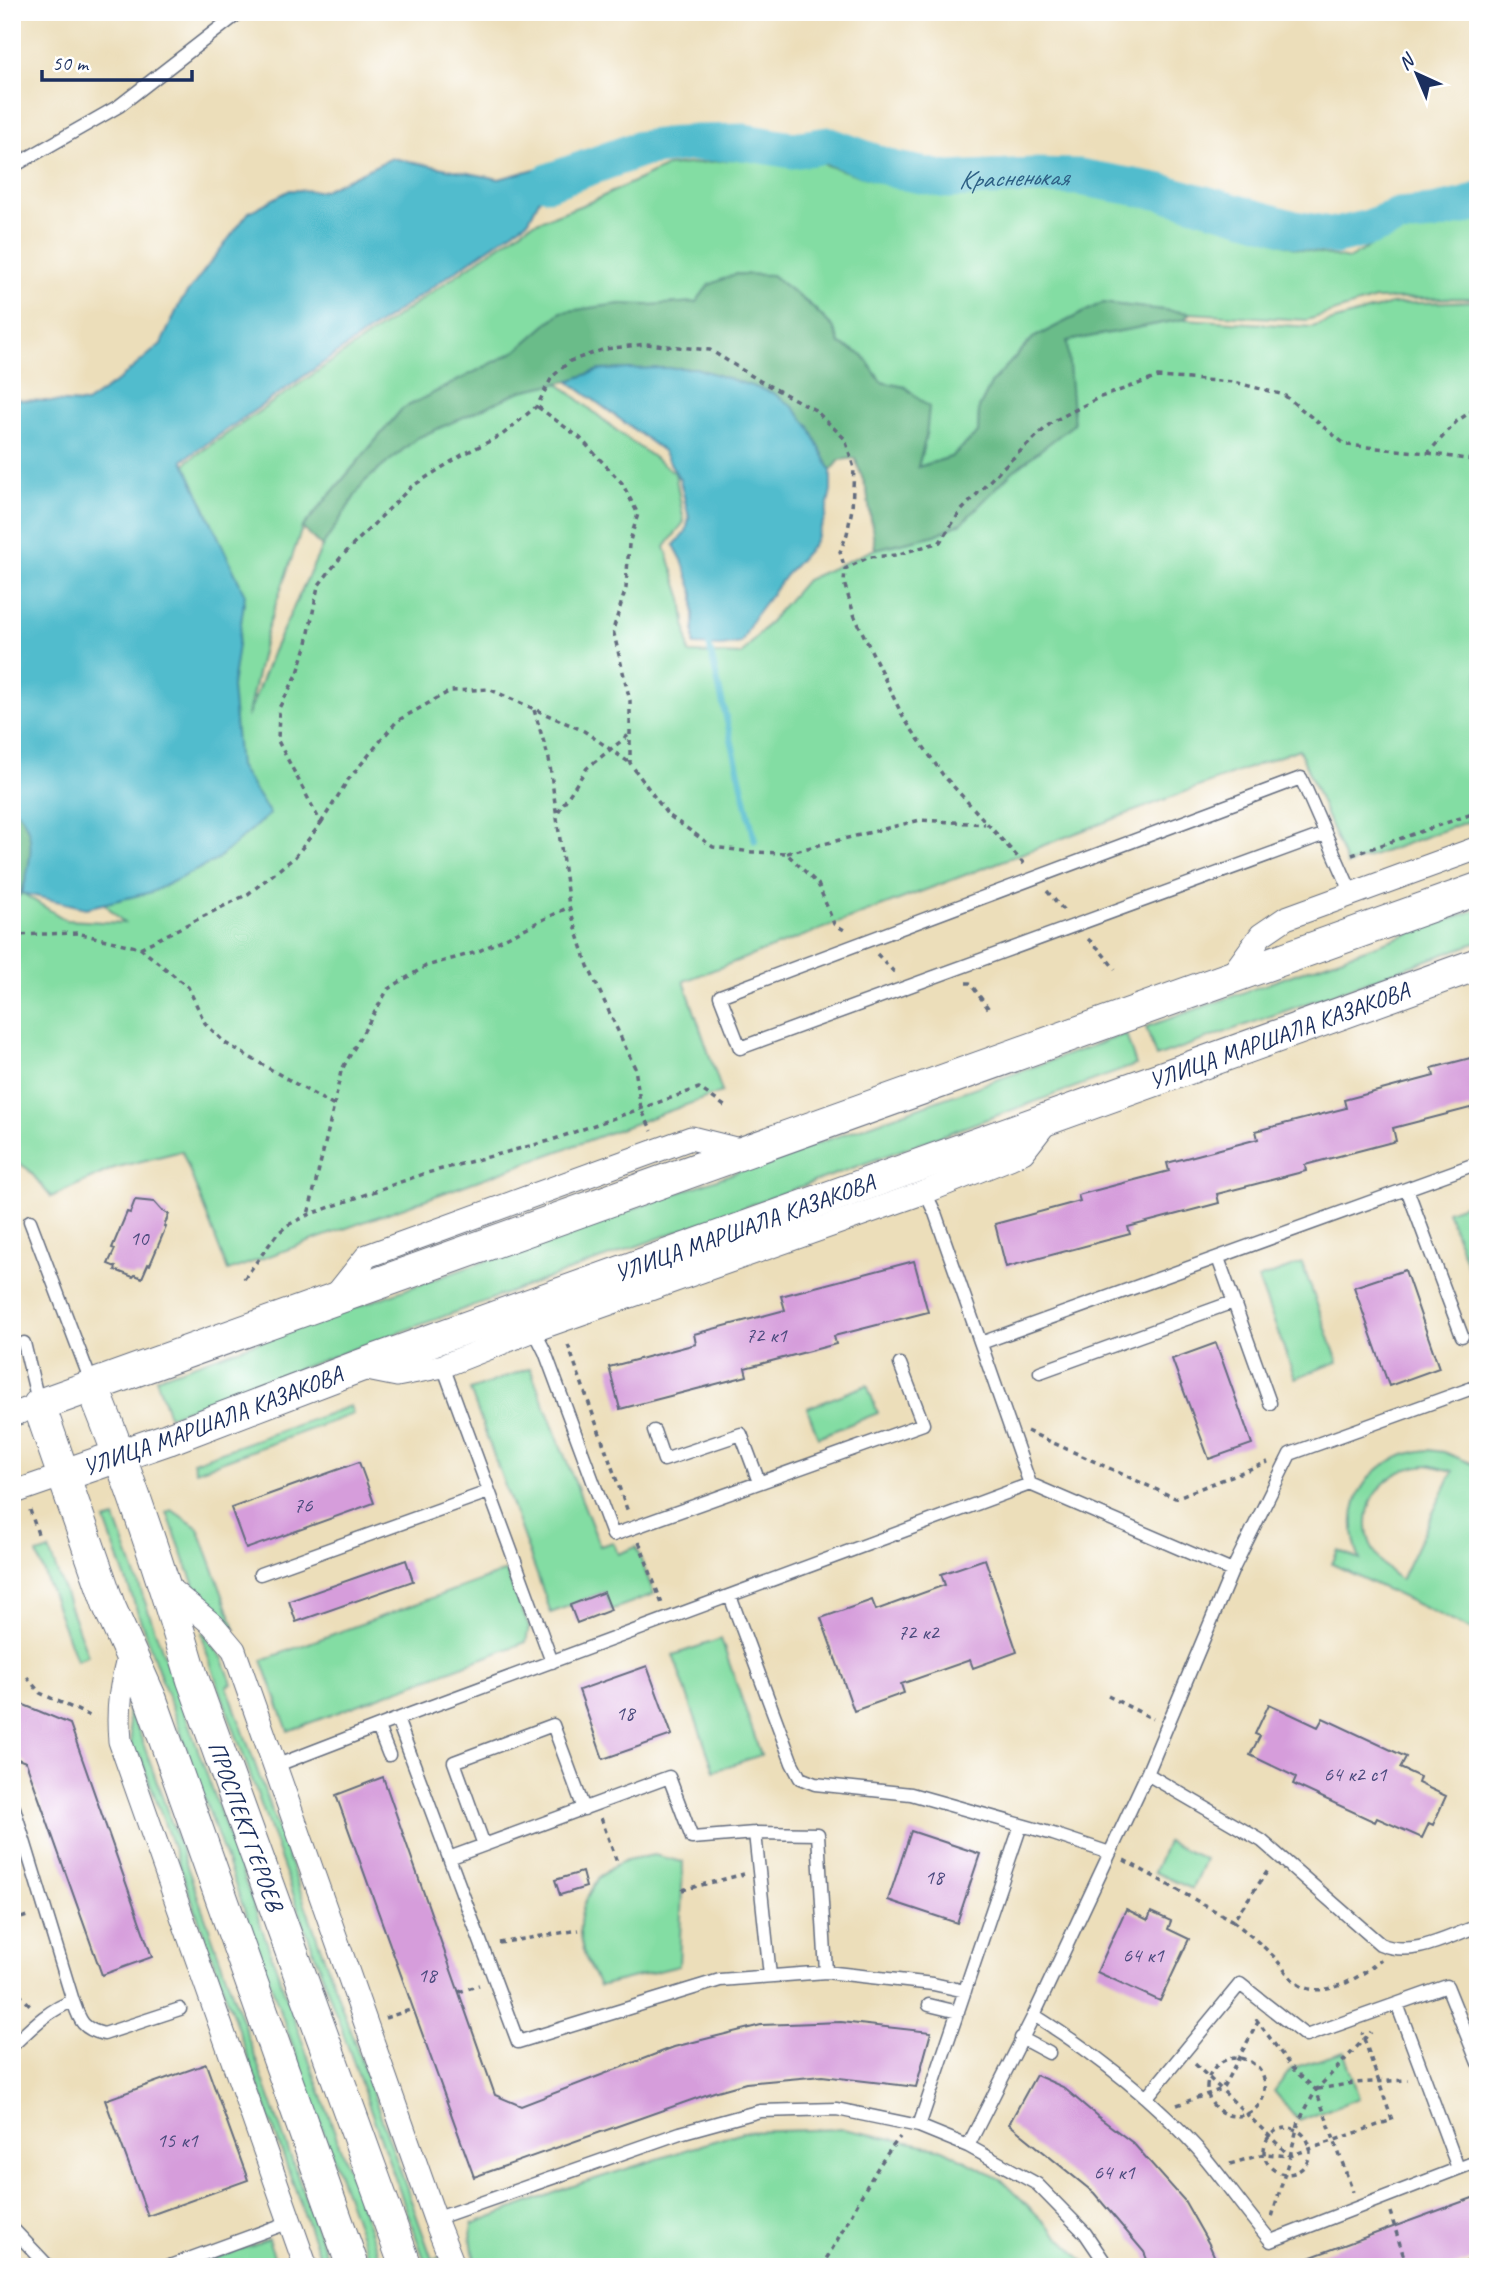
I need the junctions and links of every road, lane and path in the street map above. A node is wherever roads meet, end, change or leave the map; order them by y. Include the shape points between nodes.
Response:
1 (240, 12) edge
2 (12, 167) edge
3 (537, 406) junction
4 (1478, 407) edge
5 (1428, 453) junction
6 (1478, 461) edge
7 (845, 569) junction
8 (534, 710) junction
9 (630, 734) junction
10 (610, 749) junction
11 (630, 763) junction
12 (1478, 812) edge
13 (557, 814) junction
14 (321, 823) junction
15 (987, 824) junction
16 (1325, 834) junction
17 (1478, 848) edge
18 (786, 853) junction
19 (1337, 861) junction
20 (1036, 878) junction
21 (1478, 889) edge
22 (1352, 894) junction
23 (569, 906) junction
24 (1073, 926) junction
25 (12, 935) edge
26 (865, 942) junction
27 (140, 948) junction
28 (1478, 964) edge
29 (1115, 969) dead end
30 (1229, 979) junction
31 (958, 984) dead end
32 (911, 985) junction
33 (991, 1012) dead end
34 (334, 1107) junction
35 (726, 1107) dead end
36 (641, 1109) junction
37 (1048, 1119) junction
38 (653, 1133) dead end
39 (1478, 1163) edge
40 (1406, 1189) junction
41 (925, 1192) junction
42 (308, 1215) junction
43 (30, 1221) dead end
44 (1217, 1258) junction
45 (244, 1279) dead end
46 (1233, 1302) junction
47 (534, 1330) junction
48 (1462, 1336) dead end
49 (24, 1343) dead end
50 (981, 1343) junction
51 (568, 1345) dead end
52 (901, 1364) dead end
53 (443, 1366) junction
54 (357, 1367) junction
55 (1040, 1371) dead end
56 (92, 1385) junction
57 (1478, 1386) edge
58 (1270, 1403) dead end
59 (26, 1410) edge
60 (1009, 1423) junction
61 (654, 1431) dead end
62 (1290, 1454) junction
63 (120, 1456) junction
64 (64, 1475) junction
65 (759, 1482) junction
66 (1030, 1484) junction
67 (488, 1492) junction
68 (20, 1500) edge
69 (634, 1528) junction
70 (38, 1534) dead end
71 (1231, 1571) junction
72 (260, 1574) dead end
73 (165, 1585) junction
74 (730, 1596) junction
75 (667, 1619) junction
76 (130, 1651) junction
77 (552, 1662) junction
78 (27, 1677) dead end
79 (1108, 1696) dead end
80 (90, 1716) dead end
81 (397, 1720) junction
82 (1160, 1722) dead end
83 (378, 1727) junction
84 (389, 1755) dead end
85 (275, 1766) junction
86 (1147, 1774) junction
87 (590, 1806) junction
88 (12, 1807) edge
89 (1021, 1825) junction
90 (755, 1833) junction
91 (484, 1845) junction
92 (1110, 1853) junction
93 (1279, 1856) junction
94 (449, 1858) junction
95 (618, 1865) dead end
96 (755, 1871) dead end
97 (682, 1891) dead end
98 (1233, 1922) junction
99 (1478, 1926) edge
100 (579, 1930) dead end
101 (482, 1946) junction
102 (1392, 1949) junction
103 (826, 1972) junction
104 (769, 1976) junction
105 (495, 1980) junction
106 (12, 1987) edge
107 (1235, 1990) junction
108 (965, 1991) junction
109 (459, 1992) dead end
110 (73, 2001) junction
111 (929, 2004) dead end
112 (1397, 2004) junction
113 (413, 2008) dead end
114 (180, 2009) dead end
115 (958, 2012) junction
116 (1034, 2015) junction
117 (42, 2017) junction
118 (387, 2018) dead end
119 (1357, 2019) junction
120 (1258, 2022) junction
121 (1021, 2038) junction
122 (1364, 2039) junction
123 (12, 2046) edge
124 (1049, 2053) dead end
125 (1183, 2053) junction
126 (1238, 2059) junction
127 (1478, 2063) edge
128 (1209, 2077) junction
129 (1425, 2080) junction
130 (1379, 2082) junction
131 (1222, 2089) junction
132 (1316, 2090) junction
133 (1208, 2094) junction
134 (1147, 2097) junction
135 (1161, 2111) junction
136 (1248, 2114) junction
137 (915, 2125) junction
138 (1297, 2129) junction
139 (1269, 2137) junction
140 (1334, 2140) junction
141 (968, 2146) junction
142 (1311, 2149) junction
143 (1264, 2154) junction
144 (1290, 2156) junction
145 (1478, 2161) edge
146 (1214, 2168) junction
147 (1458, 2168) junction
148 (1284, 2174) junction
149 (1385, 2197) junction
150 (1359, 2207) junction
151 (435, 2218) junction
152 (290, 2222) junction
153 (12, 2228) edge
154 (1267, 2236) junction
155 (49, 2267) edge
156 (167, 2267) edge
157 (306, 2267) edge
158 (353, 2267) edge
159 (406, 2267) edge
160 (454, 2267) edge
161 (821, 2267) edge
162 (1108, 2267) edge
163 (1407, 2267) edge

1 - 2 lane via 119,106
3 - 7 path via 552,377 570,361 605,348 646,344 710,350 815,410 845,439 854,468 852,509 840,552
3 - 9 path via 580,438 622,483 638,514 629,544 626,588 613,630 630,701
3 - 14 path via 502,435 411,487 318,586 298,673 279,708 278,741
4 - 5 path via 1457,421
5 - 6 path
5 - 7 path via 1346,445 1284,395 1234,382 1158,377 1098,398 1052,422 960,512 940,542 896,555 869,557
7 - 15 path via 844,583 855,617 903,717 943,775
8 - 10 path via 584,731
8 - 13 path via 549,759
8 - 14 path via 489,690 450,691 397,721 348,780
9 - 10 path
9 - 11 path
10 - 11 path
10 - 13 path via 587,768
11 - 18 path via 667,814 713,847
12 - 19 path
13 - 23 path
14 - 27 path via 296,857 248,894
15 - 18 path via 920,820
15 - 20 path
16 - 19 lane
16 - 20 lane via 1301,778
16 - 24 lane
17 - 22 street
18 - 26 path via 818,884 834,924
19 - 22 lane
20 - 24 path
20 - 26 lane
21 - 30 street
22 - 30 street via 1274,925 1261,935
23 - 34 path via 477,952 426,967 388,989 341,1071
23 - 36 path via 588,966 635,1068
24 - 29 path
24 - 32 lane
25 - 27 path via 77,933
26 - 32 path
26 - 32 lane via 720,996 740,1048
27 - 34 path via 188,987 205,1023 225,1043
28 - 37 street, УЛИЦА МАРШАЛА КАЗАКОВА
30 - 56 street
31 - 33 path via 971,983
34 - 42 path
35 - 36 path via 699,1088
36 - 38 path
36 - 42 path via 549,1141 423,1174
37 - 41 street via 1023,1153
37 - 54 street, УЛИЦА МАРШАЛА КАЗАКОВА
39 - 40 lane
40 - 44 lane
40 - 48 lane
41 - 47 street
41 - 50 lane
42 - 45 path via 276,1234
43 - 56 lane
44 - 46 lane
44 - 50 lane
46 - 55 lane
46 - 58 lane
47 - 53 street
47 - 69 lane via 613,1535
49 - 59 lane
50 - 60 lane
51 - 69 path
52 - 65 lane via 923,1424
53 - 54 street via 397,1376
53 - 67 lane
54 - 63 street, УЛИЦА МАРШАЛА КАЗАКОВА
56 - 59 street
56 - 63 street, ПРОСПЕКТ ГЕРОЕВ
57 - 62 lane
59 - 64 street, ПРОСПЕКТ ГЕРОЕВ
60 - 62 path via 1175,1498
60 - 66 lane
61 - 65 lane via 664,1460 741,1434
62 - 71 lane
63 - 64 street, УЛИЦА МАРШАЛА КАЗАКОВА
63 - 73 street, ПРОСПЕКТ ГЕРОЕВ
64 - 68 street, УЛИЦА МАРШАЛА КАЗАКОВА
64 - 76 street, ПРОСПЕКТ ГЕРОЕВ via 109,1606
65 - 69 lane
66 - 71 lane
66 - 74 lane
67 - 72 lane
67 - 77 lane
68 - 70 path
69 - 75 path
71 - 86 lane
73 - 85 street via 214,1625 234,1650
73 - 159 street, ПРОСПЕКТ ГЕРОЕВ via 193,1680
74 - 75 lane
74 - 89 lane via 800,1778 815,1784 911,1794
75 - 77 lane
76 - 152 street via 120,1689 120,1741
76 - 158 street, ПРОСПЕКТ ГЕРОЕВ
77 - 81 lane
78 - 80 path via 40,1693
79 - 82 path
81 - 83 lane
81 - 94 lane
83 - 84 lane
83 - 85 lane
85 - 151 street
86 - 92 lane
86 - 93 lane
87 - 90 lane via 669,1777 692,1838
87 - 91 lane
87 - 91 lane via 553,1726 453,1762
87 - 95 path
88 - 110 lane
89 - 92 lane
89 - 108 lane
90 - 103 lane via 818,1834
90 - 104 lane
91 - 94 lane
92 - 98 path
92 - 116 lane
93 - 98 path
93 - 102 lane via 1380,1944
94 - 101 lane
96 - 97 path
98 - 102 path via 1273,1955 1299,1985 1314,1991 1354,1979
99 - 102 lane via 1412,1949
100 - 101 path
101 - 105 lane
103 - 104 lane
103 - 108 lane
104 - 105 lane via 720,1980 518,2042
105 - 109 path
106 - 117 path
107 - 119 lane via 1240,1984 1306,2036
107 - 120 path
107 - 125 lane
108 - 115 lane
110 - 114 lane via 80,2021 91,2031 104,2034
110 - 117 lane
111 - 115 lane
112 - 119 lane
112 - 122 path
112 - 127 lane via 1447,1986
112 - 129 lane
113 - 118 path
115 - 137 lane
116 - 121 lane
116 - 134 lane
117 - 123 lane
119 - 122 path
120 - 126 path
120 - 132 path via 1292,2068
121 - 124 lane
121 - 141 lane
122 - 130 path
122 - 132 path
125 - 128 path
125 - 134 lane
126 - 128 path via 1224,2061
126 - 131 path
126 - 136 path via 1258,2067 1264,2078 1262,2102
128 - 131 path
128 - 133 path
129 - 130 path
129 - 147 lane
130 - 132 path
130 - 140 path via 1392,2120
131 - 133 path
131 - 136 path
132 - 138 path
132 - 140 path
133 - 135 path
133 - 136 path via 1219,2111 1230,2116
134 - 135 lane
135 - 146 lane
136 - 139 path
137 - 141 lane
137 - 151 lane via 837,2109 761,2111 680,2133
137 - 161 path via 884,2156
138 - 139 path via 1284,2128
138 - 142 path via 1307,2137
138 - 144 path
139 - 143 path
139 - 144 path
140 - 142 path
140 - 150 path
141 - 162 lane via 1037,2184 1085,2233
142 - 144 path
142 - 148 path via 1310,2161 1302,2171
143 - 144 path
143 - 146 path
143 - 148 path via 1268,2166
144 - 148 path
145 - 147 lane
146 - 154 lane
147 - 149 lane
148 - 154 path
149 - 150 lane
149 - 163 path
150 - 154 lane via 1271,2241
151 - 160 street
152 - 156 lane
152 - 157 street
153 - 155 lane

